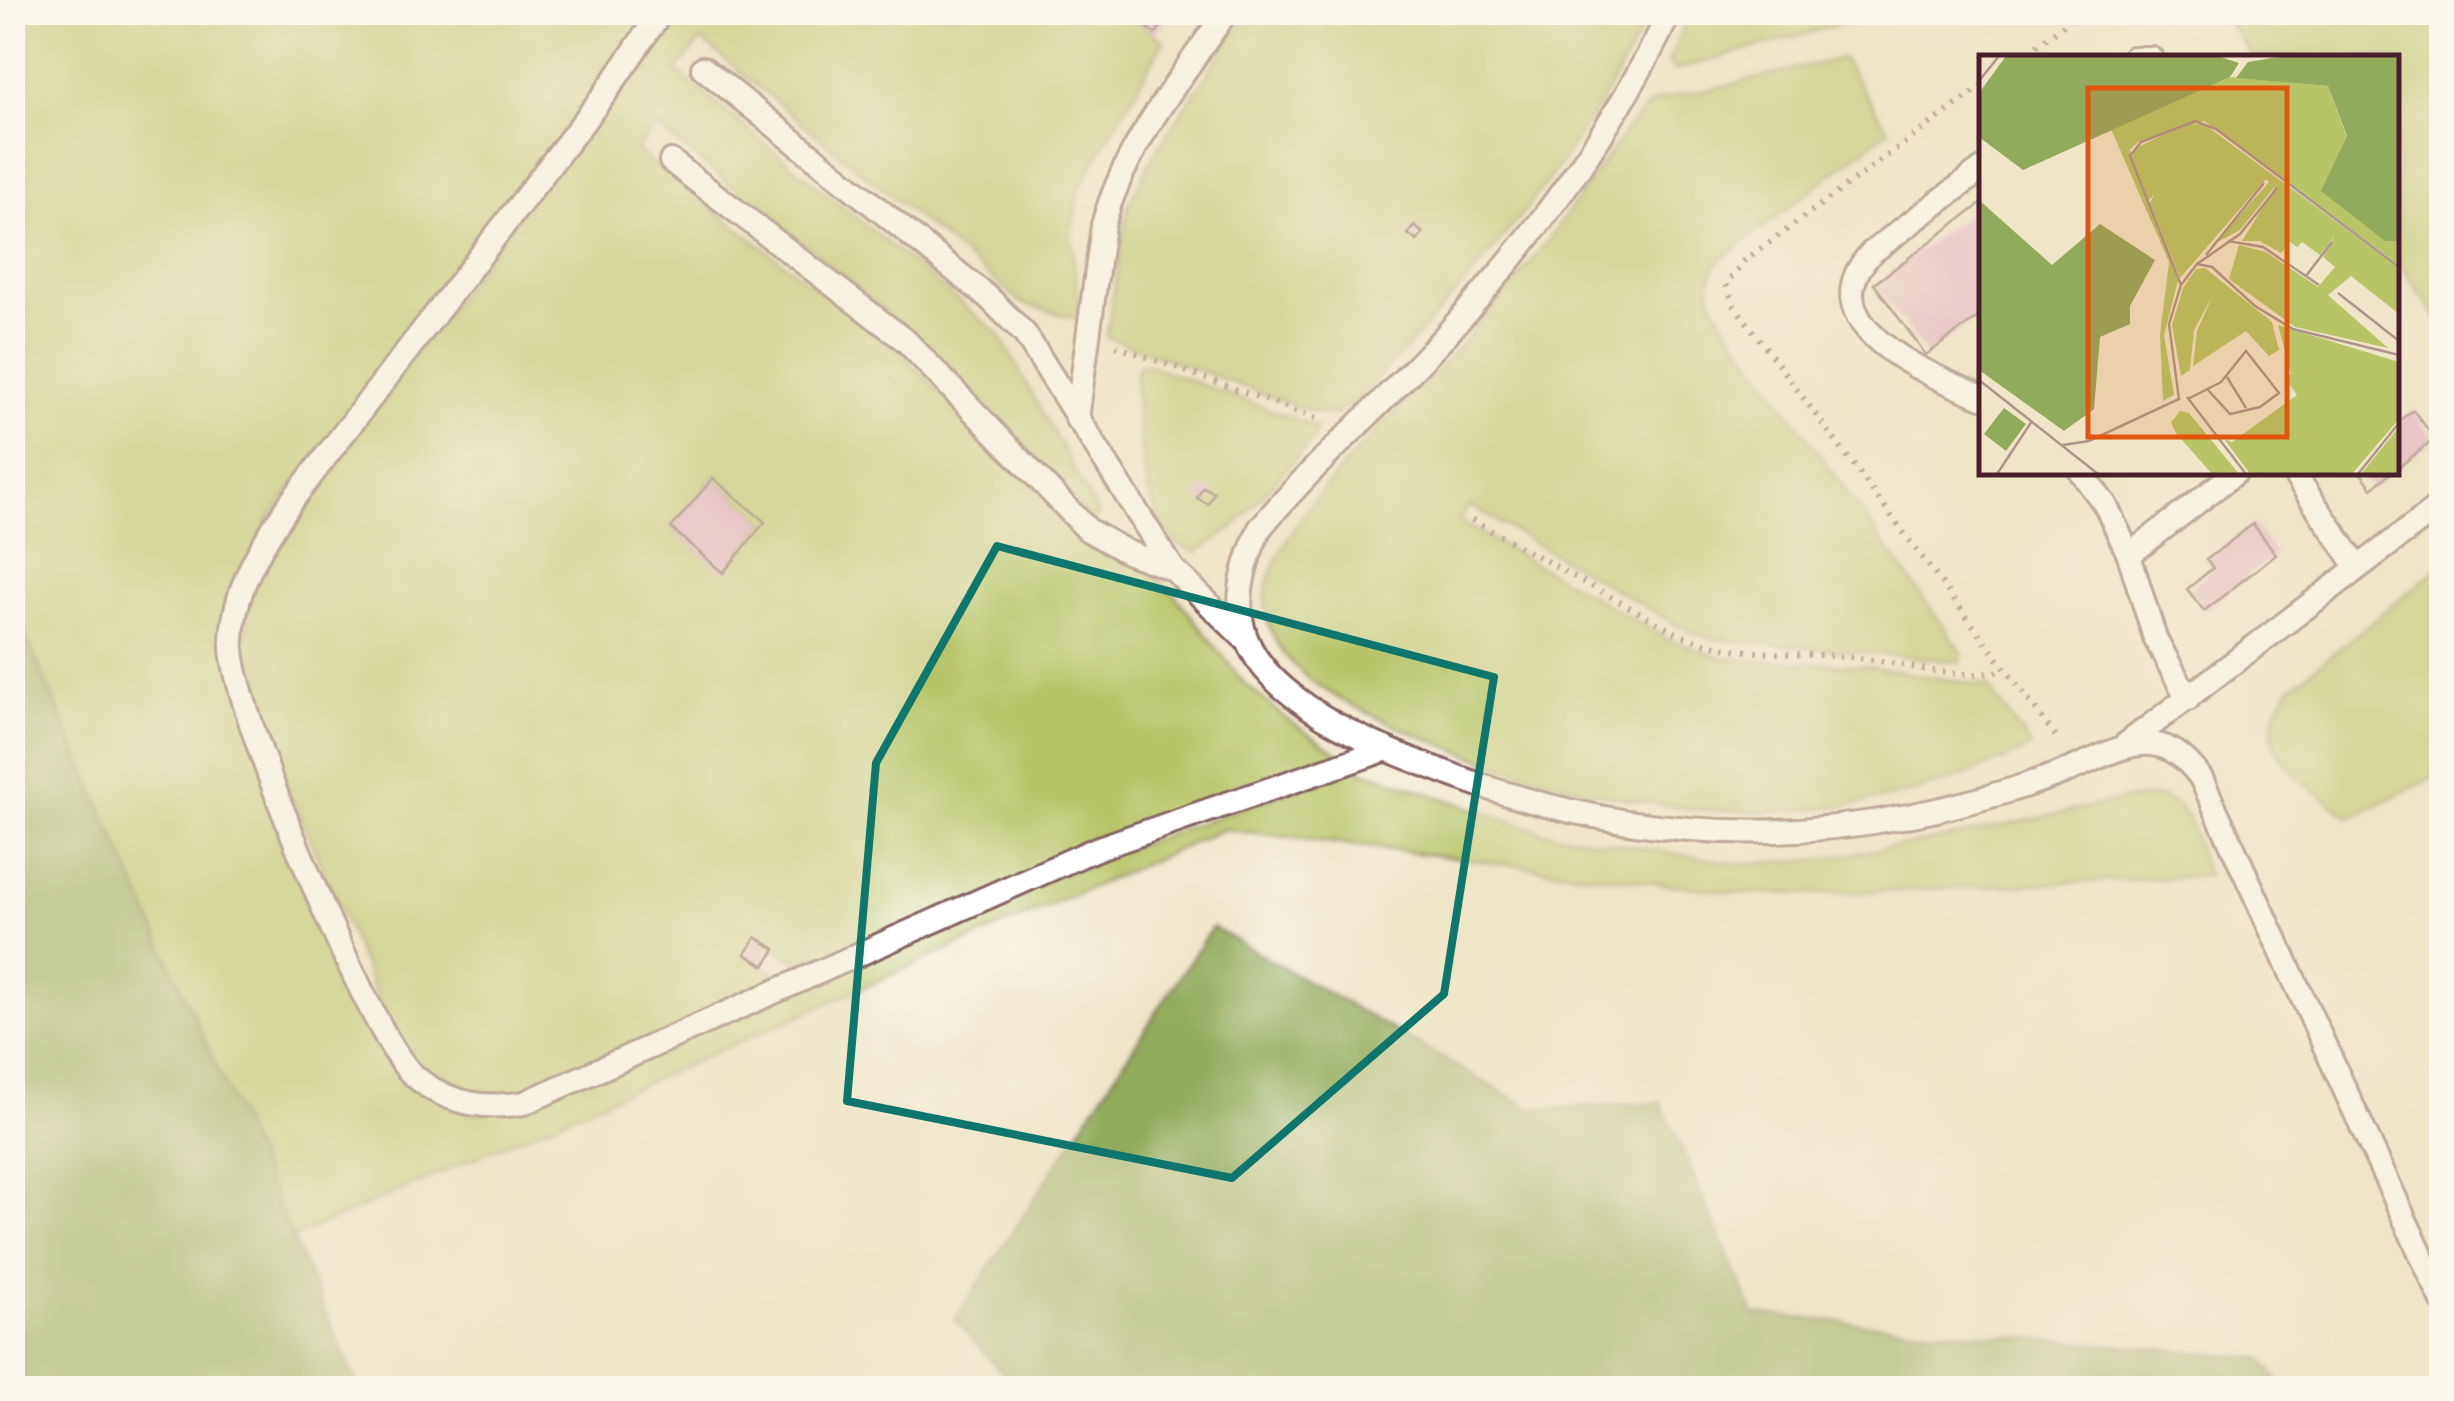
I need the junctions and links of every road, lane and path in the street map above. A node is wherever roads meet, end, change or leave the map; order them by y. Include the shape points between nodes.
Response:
1 (661, 12) edge
2 (1226, 12) edge
3 (1670, 12) edge
4 (2080, 12) edge
5 (2024, 55) edge
6 (704, 68) dead end
7 (1979, 88) edge
8 (670, 161) dead end
9 (1979, 172) edge
10 (1088, 336) junction
11 (1979, 395) edge
12 (1077, 419) junction
13 (1356, 428) junction
14 (2083, 475) edge
15 (2232, 475) edge
16 (2295, 475) edge
17 (2442, 504) edge
18 (1472, 520) dead end
19 (2130, 555) junction
20 (2358, 568) junction
21 (1173, 570) junction
22 (1242, 637) junction
23 (2005, 670) junction
24 (2188, 699) junction
25 (2125, 745) junction
26 (1384, 750) junction
27 (2079, 766) junction
28 (2442, 1300) edge

1 - 26 lane via 290,503 250,568 234,618 236,676 256,736 379,1027 412,1073 460,1102 524,1103 1096,850
2 - 10 lane via 1116,183 1103,225
3 - 13 lane via 1628,90 1535,227 1446,335
4 - 5 path
6 - 12 lane via 989,298 1026,334
7 - 23 path via 1744,262 1726,284 1734,305
8 - 21 lane via 906,341 1088,530
9 - 11 lane via 1871,253 1856,269 1851,289 1854,309 1883,346
10 - 12 lane
10 - 13 path
12 - 21 lane
13 - 22 lane via 1260,528 1243,563
14 - 19 lane
15 - 19 lane
16 - 20 lane
17 - 20 lane
18 - 23 path via 1706,646 1865,658 1960,675
19 - 24 lane via 2155,638
20 - 24 lane
21 - 22 lane
22 - 26 lane via 1279,688
23 - 27 path
24 - 25 lane
25 - 27 lane
25 - 28 lane via 2170,747 2201,778
26 - 27 lane via 1548,806 1665,829 1735,834 1872,823 1976,800

